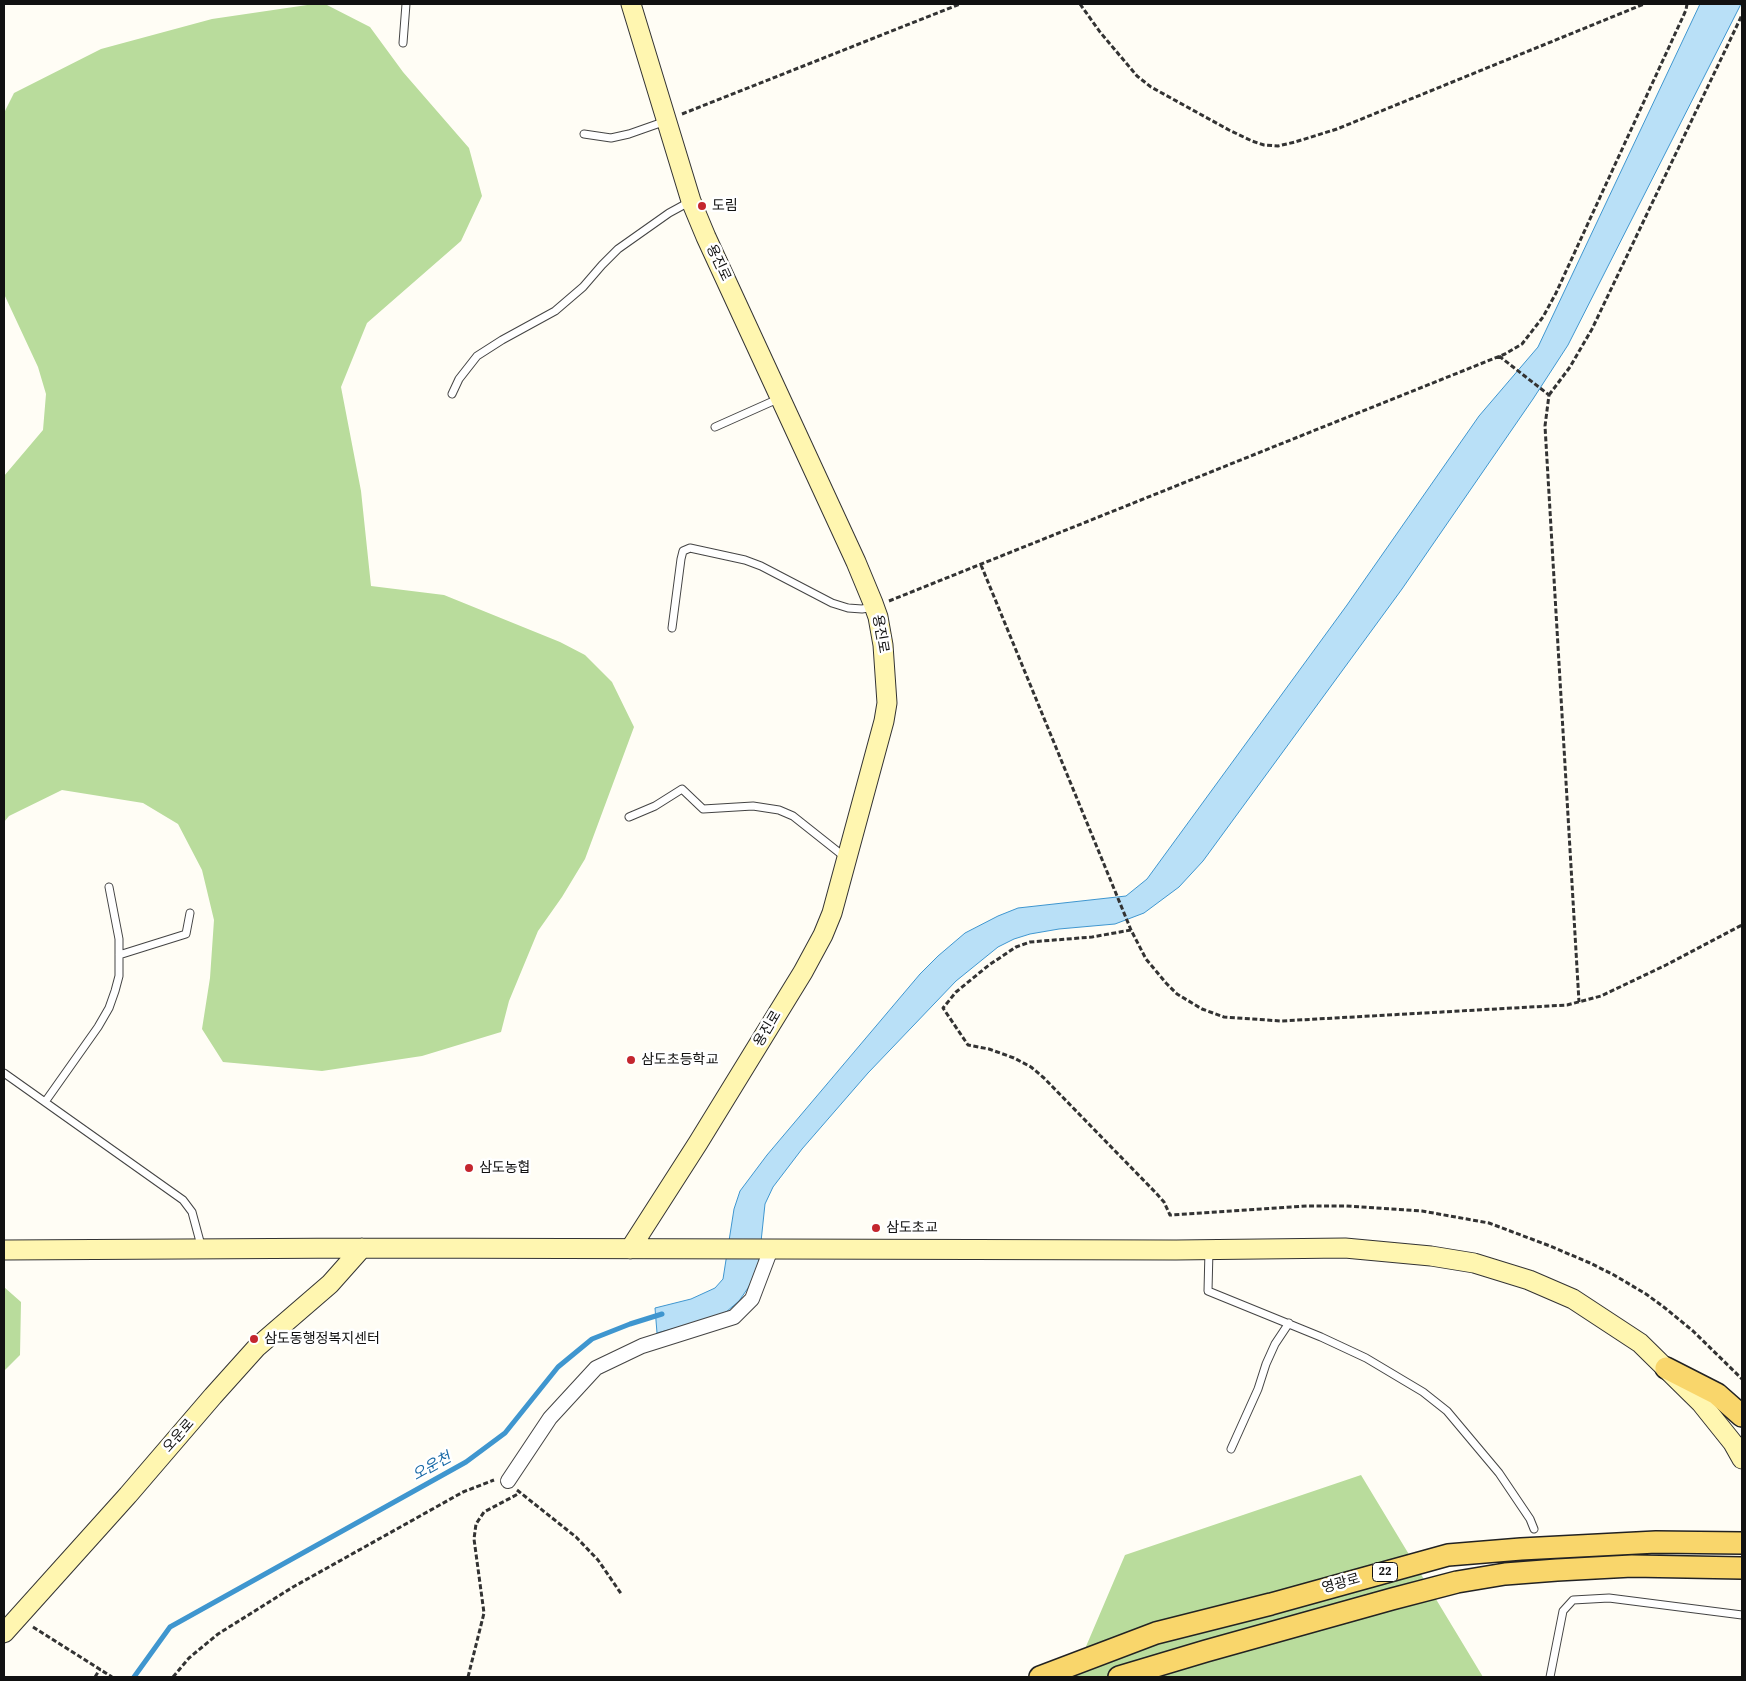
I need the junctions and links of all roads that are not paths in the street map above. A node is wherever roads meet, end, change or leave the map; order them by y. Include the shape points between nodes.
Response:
1 (406, 4) edge
2 (631, 4) edge
3 (403, 43) dead end
4 (666, 120) junction
5 (584, 134) dead end
6 (691, 201) junction
7 (452, 394) dead end
8 (780, 398) junction
9 (715, 427) dead end
10 (875, 607) junction
11 (672, 628) dead end
12 (629, 817) dead end
13 (847, 858) junction
14 (109, 887) dead end
15 (190, 913) dead end
16 (119, 955) junction
17 (4, 1073) edge
18 (44, 1102) junction
19 (362, 1248) junction
20 (202, 1249) junction
21 (630, 1249) junction
22 (771, 1249) junction
23 (4, 1250) edge
24 (1209, 1250) junction
25 (1289, 1323) junction
26 (1666, 1368) junction
27 (1742, 1416) edge
28 (1230, 1449) dead end
29 (1742, 1459) edge
30 (508, 1481) road end
31 (1534, 1529) dead end
32 (1742, 1543) edge
33 (1742, 1568) edge
34 (1742, 1615) edge
35 (4, 1633) edge
36 (1040, 1677) edge
37 (1120, 1677) edge
38 (1550, 1677) edge

1 - 3 lane
2 - 4 main road, 용진로
4 - 5 lane via 611,138
4 - 6 main road, 용진로
6 - 7 lane via 618,249 583,287 555,311 477,356
6 - 8 main road, 용진로
8 - 9 lane
8 - 10 main road, 용진로
10 - 11 lane via 848,608 832,603 761,566 690,548 680,559
10 - 13 main road, 용진로 via 883,645 887,703
12 - 13 lane via 682,789 703,809 753,806 786,813
13 - 21 main road, 용진로 via 832,913 803,972
14 - 16 lane
15 - 16 lane via 186,934
16 - 18 lane via 119,976 109,1008
17 - 18 lane
18 - 20 lane via 182,1200 192,1212
19 - 20 main road
19 - 21 main road
19 - 35 main road, 오운로 via 330,1284 257,1347
20 - 23 main road
21 - 22 main road
22 - 24 main road
22 - 30 street via 752,1299 734,1317 642,1346 596,1368 550,1418
24 - 25 lane via 1208,1291
24 - 26 main road via 1345,1248 1474,1263 1530,1280 1573,1299 1640,1343
25 - 28 lane via 1275,1344
25 - 31 lane via 1366,1358 1423,1392 1446,1411 1499,1473
26 - 27 main road via 1717,1394
26 - 29 main road via 1701,1403
32 - 36 main road, 영광로 / 22 via 1648,1542 1448,1556 1156,1634
33 - 37 main road, 영광로 / 22 via 1613,1567 1476,1579 1392,1598
34 - 38 lane via 1609,1598 1573,1600 1563,1611

